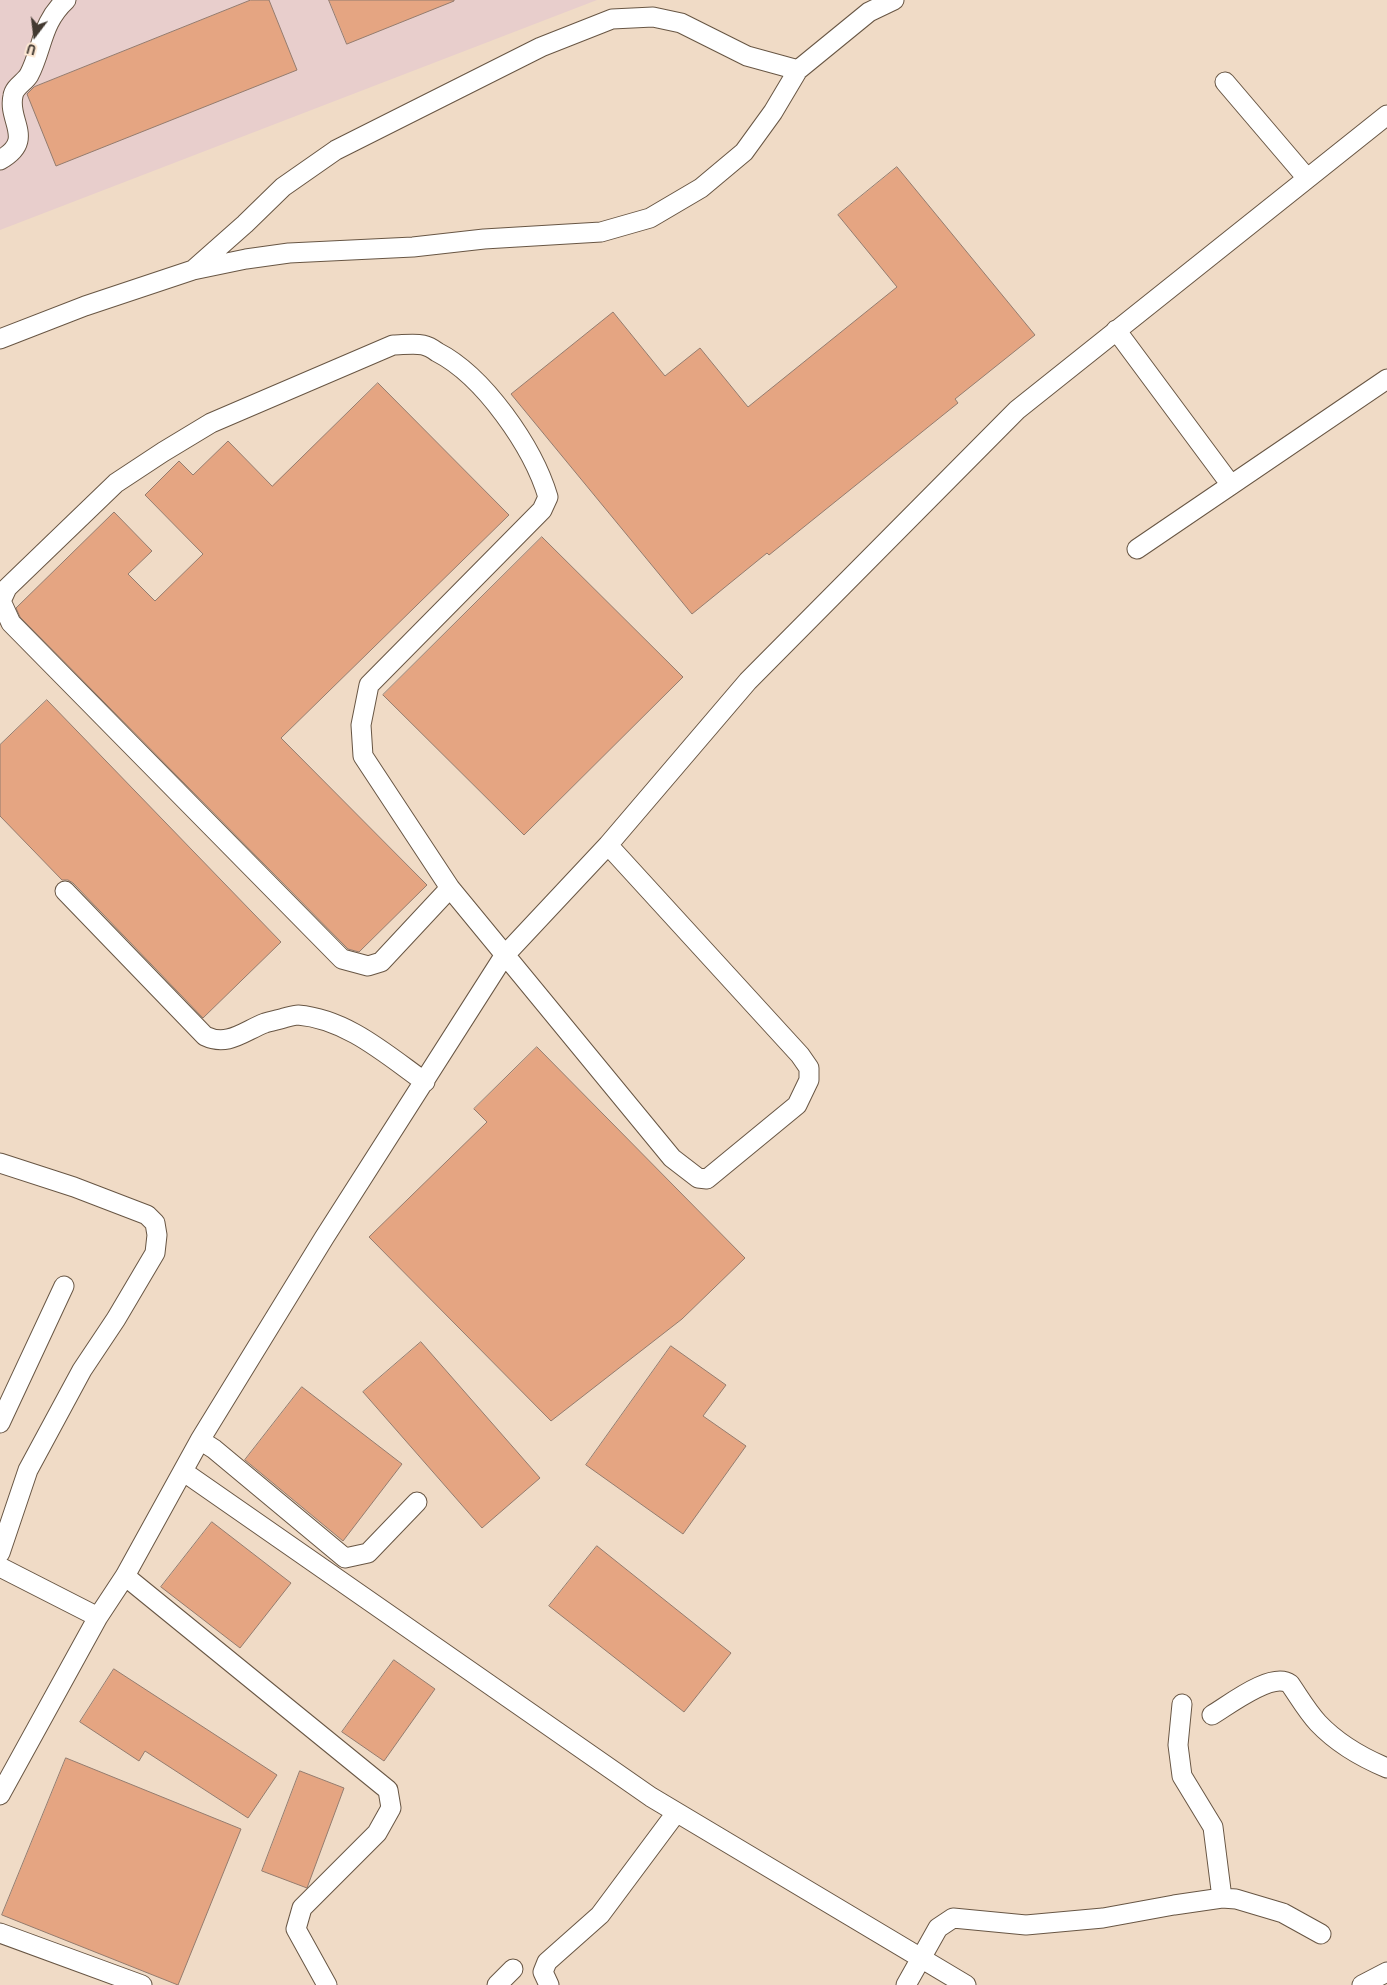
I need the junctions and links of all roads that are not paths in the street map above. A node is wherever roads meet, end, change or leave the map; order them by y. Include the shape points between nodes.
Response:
1 (66, 0) edge
2 (894, 0) edge
3 (798, 70) junction
4 (1225, 82) dead end
5 (1387, 114) edge
6 (0, 160) edge
7 (1306, 177) junction
8 (193, 270) junction
9 (1116, 330) junction
10 (0, 339) edge
11 (1387, 379) edge
12 (1231, 485) junction
13 (1137, 549) dead end
14 (608, 845) junction
15 (450, 888) junction
16 (64, 891) dead end
17 (504, 956) junction
18 (425, 1082) junction
19 (0, 1163) edge
20 (64, 1286) dead end
21 (0, 1423) edge
22 (200, 1440) junction
23 (184, 1472) junction
24 (417, 1502) dead end
25 (0, 1553) edge
26 (0, 1566) edge
27 (125, 1576) junction
28 (98, 1617) junction
29 (1182, 1704) dead end
30 (1212, 1715) dead end
31 (1387, 1768) edge
32 (0, 1796) edge
33 (676, 1812) junction
34 (1222, 1898) junction
35 (0, 1933) edge
36 (1321, 1934) dead end
37 (920, 1957) junction
38 (513, 1969) dead end
39 (1387, 1972) edge
40 (142, 1985) edge
41 (327, 1985) edge
42 (497, 1985) edge
43 (549, 1985) edge
44 (906, 1985) edge
45 (966, 1985) edge
46 (1362, 1985) edge

1 - 6 street via 55,10 29,76 13,93 18,141 14,150
2 - 3 street via 869,12
3 - 8 street via 744,152 701,188 650,218 601,232 289,253
3 - 8 street via 747,56 682,23 653,17 612,19 541,47 336,150 283,187
4 - 7 street
5 - 7 street
7 - 9 street
8 - 10 street
9 - 12 street
9 - 14 street via 1016,410 748,682
11 - 12 street
12 - 13 street
14 - 17 street
14 - 17 street via 800,1055 809,1068 809,1080 797,1105 707,1179 698,1178 672,1158
15 - 15 street via 381,962 368,966 342,959 11,623 1,601 7,588 116,483 163,452 212,423 393,345 423,345 446,356 479,383 512,426 542,477 548,497 542,510 370,685 361,725 363,756
15 - 17 street
16 - 18 street via 205,1036 222,1040 239,1036 265,1023 297,1015 356,1034
17 - 18 street
18 - 22 street via 324,1238
19 - 25 street via 146,1215 155,1223 157,1235 155,1252 82,1370 28,1470
20 - 21 street
22 - 23 street
22 - 24 street via 345,1558 368,1554
23 - 27 street
23 - 33 street
26 - 28 street
27 - 28 street
27 - 41 street via 388,1790 391,1808 377,1833 302,1908 296,1929
28 - 32 street
29 - 34 street via 1178,1745 1182,1776 1213,1827
30 - 31 street via 1262,1684 1286,1681 1318,1723 1344,1744
33 - 37 street
33 - 43 street via 600,1915 547,1962 544,1972
34 - 36 street via 1283,1913
34 - 37 street via 1103,1918 1026,1925 953,1918 938,1928
35 - 40 street
37 - 44 street
37 - 45 street
38 - 42 street
39 - 46 street

